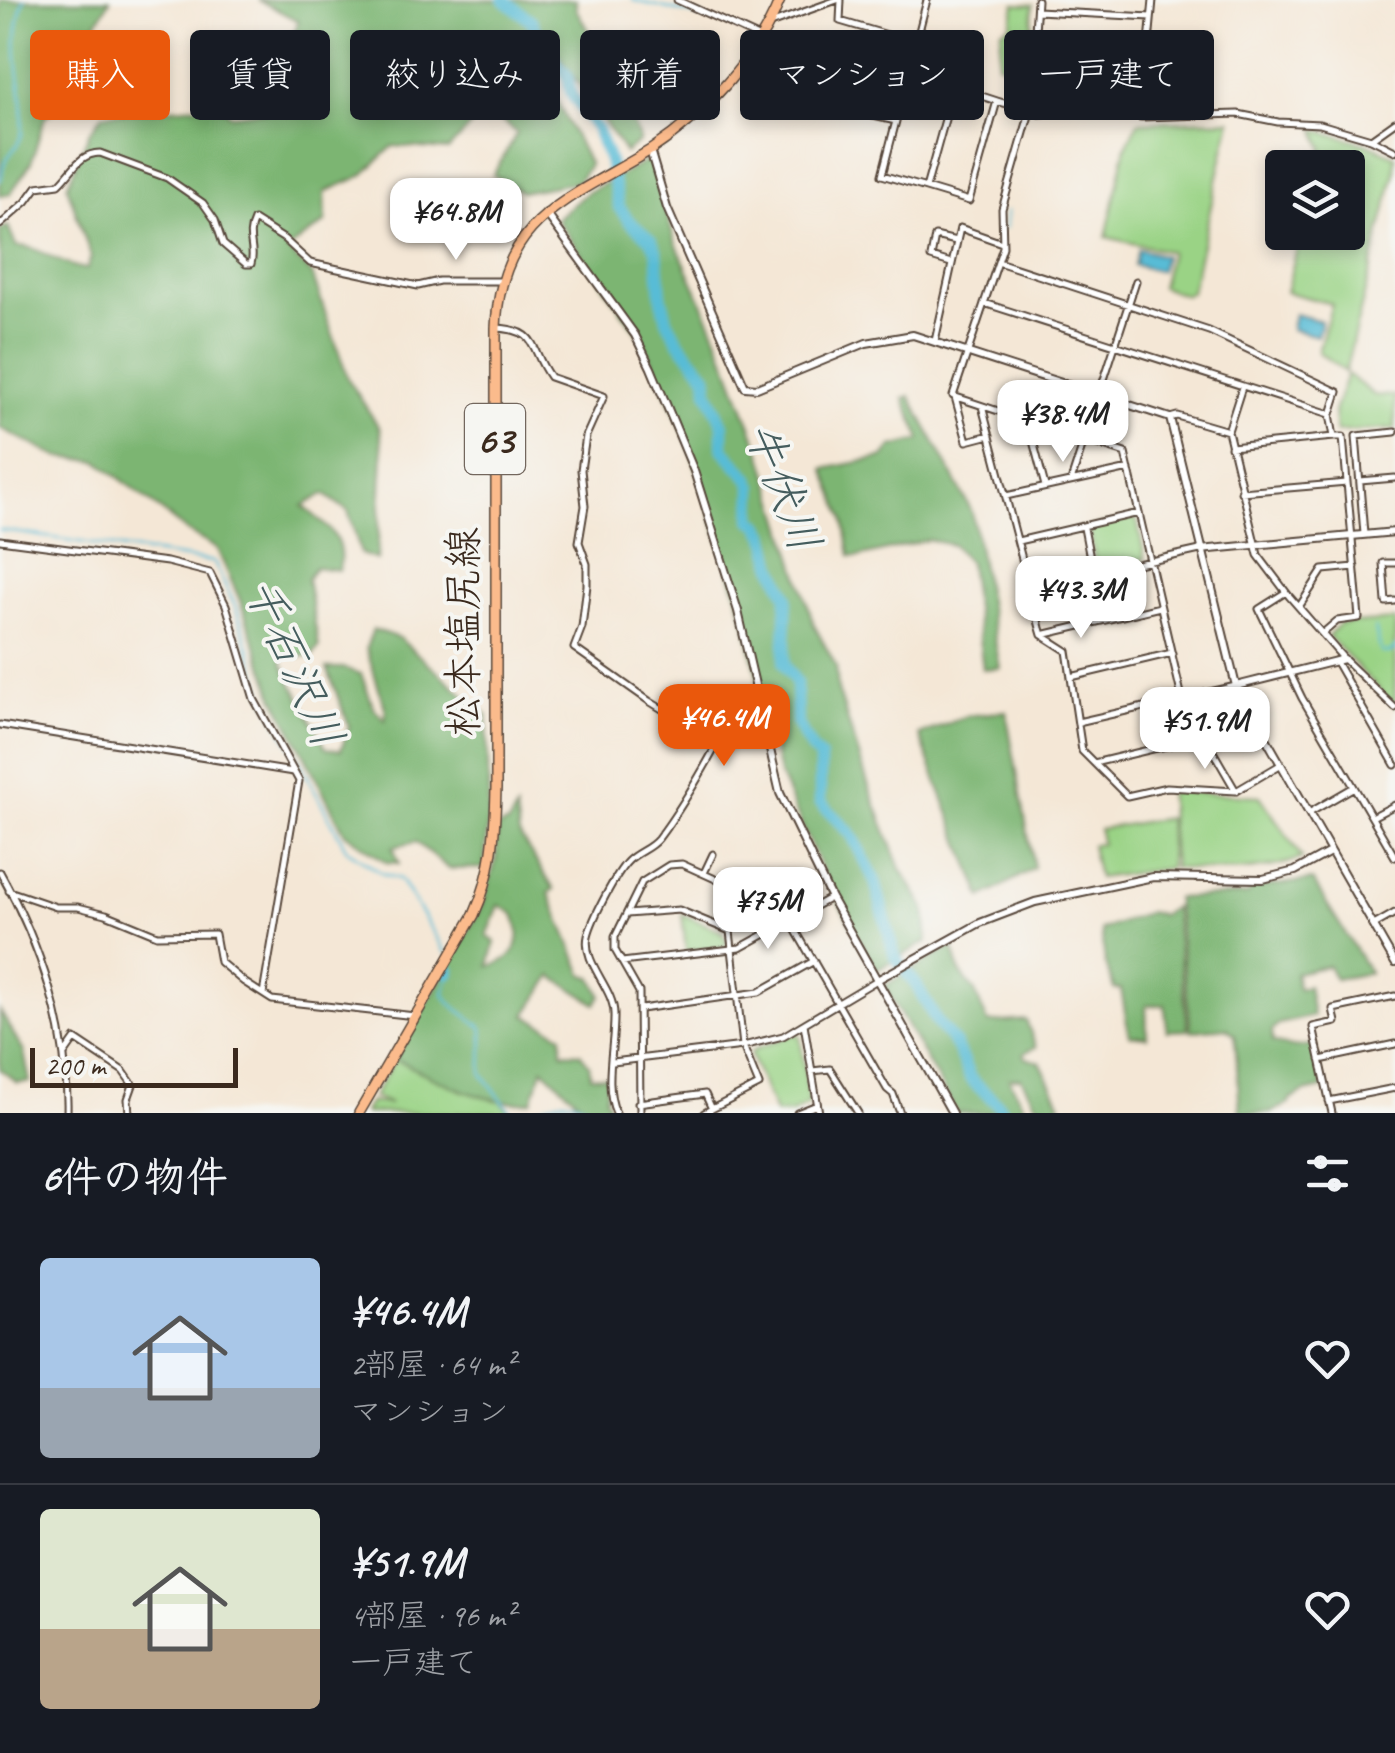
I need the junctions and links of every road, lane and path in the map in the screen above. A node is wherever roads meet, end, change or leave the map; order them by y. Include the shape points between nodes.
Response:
1 (677, 0) edge
2 (780, 0) edge
3 (839, 0) edge
4 (927, 0) edge
5 (1037, 0) edge
6 (1152, 0) edge
7 (1037, 11) junction
8 (1151, 18) junction
9 (770, 24) junction
10 (743, 30) edge
11 (766, 30) edge
12 (871, 30) edge
13 (921, 30) edge
14 (1036, 30) edge
15 (1150, 30) edge
16 (740, 62) edge
17 (984, 97) edge
18 (997, 101) junction
19 (1004, 103) edge
20 (1214, 117) edge
21 (891, 120) edge
22 (945, 120) edge
23 (1028, 120) edge
24 (896, 121) joint
25 (1395, 122) edge
26 (1371, 139) junction
27 (1395, 151) edge
28 (646, 152) junction
29 (926, 188) junction
30 (548, 211) junction
31 (0, 224) edge
32 (956, 240) junction
33 (1002, 243) junction
34 (951, 262) junction
35 (998, 262) junction
36 (503, 281) junction
37 (1136, 281) dead end
38 (984, 304) junction
39 (1128, 305) junction
40 (496, 328) junction
41 (935, 340) junction
42 (1114, 346) junction
43 (968, 352) junction
44 (1242, 386) junction
45 (1100, 394) junction
46 (955, 397) junction
47 (982, 406) junction
48 (1330, 414) junction
49 (1170, 418) junction
50 (1028, 421) junction
51 (1228, 432) junction
52 (1395, 432) edge
53 (990, 435) junction
54 (1334, 437) junction
55 (1085, 440) junction
56 (1231, 447) junction
57 (1129, 468) junction
58 (1395, 478) edge
59 (1071, 481) junction
60 (1360, 481) junction
61 (1347, 482) junction
62 (1045, 486) junction
63 (1242, 492) junction
64 (1006, 496) junction
65 (1139, 512) junction
66 (1084, 527) junction
67 (1395, 532) edge
68 (1364, 534) junction
69 (1352, 536) junction
70 (0, 540) edge
71 (1018, 541) junction
72 (1254, 544) junction
73 (1200, 550) junction
74 (1150, 561) junction
75 (1395, 563) edge
76 (1355, 566) junction
77 (1093, 574) junction
78 (1030, 588) junction
79 (1286, 592) junction
80 (1395, 602) edge
81 (1160, 606) junction
82 (1299, 607) junction
83 (1323, 633) junction
84 (1042, 635) junction
85 (1172, 653) junction
86 (1340, 660) junction
87 (1289, 673) junction
88 (1071, 677) junction
89 (1236, 686) junction
90 (1182, 698) junction
91 (1395, 708) edge
92 (1077, 722) junction
93 (0, 725) edge
94 (1204, 736) junction
95 (1094, 762) junction
96 (1280, 765) junction
97 (1395, 765) edge
98 (296, 773) junction
99 (1354, 787) junction
100 (1236, 790) junction
101 (1395, 805) edge
102 (1308, 813) junction
103 (1372, 818) junction
104 (1330, 852) junction
105 (712, 854) dead end
106 (1395, 858) edge
107 (704, 873) junction
108 (1, 877) edge
109 (9, 891) junction
110 (747, 892) junction
111 (831, 898) junction
112 (1395, 913) edge
113 (626, 914) junction
114 (791, 918) junction
115 (1374, 925) junction
116 (730, 932) junction
117 (732, 949) junction
118 (814, 960) junction
119 (622, 962) junction
120 (1395, 964) edge
121 (878, 979) junction
122 (263, 994) junction
123 (1395, 996) edge
124 (737, 997) junction
125 (838, 1003) junction
126 (640, 1009) junction
127 (415, 1016) junction
128 (804, 1024) junction
129 (1395, 1044) edge
130 (743, 1046) junction
131 (65, 1053) junction
132 (638, 1060) junction
133 (1320, 1060) junction
134 (613, 1062) junction
135 (812, 1071) junction
136 (1395, 1088) edge
137 (1329, 1101) junction
138 (638, 1102) junction
139 (712, 1109) junction
140 (818, 1109) edge
141 (67, 1113) edge
142 (129, 1113) edge
143 (359, 1113) edge
144 (616, 1113) edge
145 (640, 1113) edge
146 (704, 1113) edge
147 (797, 1113) edge
148 (858, 1113) edge
149 (900, 1113) edge
150 (952, 1113) edge
151 (1332, 1113) edge

1 - 10 street
2 - 9 main road, 松本塩尻線 / 63
3 - 9 street
3 - 12 street via 840,21
4 - 13 street
5 - 7 street
6 - 8 street
7 - 8 street
7 - 14 street
8 - 15 street
9 - 11 main road, 松本塩尻線 / 63
16 - 28 main road, 松本塩尻線 / 63 via 698,112
17 - 18 street
18 - 19 street
18 - 29 street via 969,201
20 - 26 street via 1320,124
21 - 24 street
22 - 29 street
23 - 33 street via 1002,210
24 - 29 street via 882,175
25 - 26 street
26 - 27 street
28 - 30 main road, 松本塩尻線 / 63
28 - 41 street via 744,387 757,388 866,343 912,335
30 - 36 main road, 松本塩尻線 / 63
30 - 111 street via 635,336 687,455 738,612 780,792
31 - 36 street via 37,187 59,184 79,159 100,153 167,178 204,203 223,244 246,264 253,260 248,232 254,220 310,264 418,286
32 - 33 street via 960,228
32 - 34 street
32 - 34 street via 935,236 930,257
33 - 35 street
34 - 41 street
35 - 38 street
35 - 39 street
36 - 40 main road, 松本塩尻線 / 63
37 - 39 street
38 - 42 street
38 - 43 street
39 - 42 street
39 - 48 street via 1209,330 1339,390
40 - 127 main road, 松本塩尻線 / 63 via 492,863 474,915
40 - 134 street via 514,328 534,341 550,377 604,396 580,470 585,506 579,542 588,586 574,648 714,741 674,817 619,872 588,936 614,1010
41 - 43 street
42 - 44 street
42 - 45 street
43 - 45 street
43 - 46 street
44 - 48 street
44 - 51 street
45 - 49 street
45 - 55 street
46 - 47 street
46 - 53 street via 966,441
47 - 50 street
47 - 53 street
48 - 54 street
49 - 51 street
49 - 73 street
50 - 55 street
50 - 62 street
51 - 56 street
52 - 60 street via 1356,436
53 - 64 street
54 - 56 street
54 - 61 street via 1343,437
55 - 57 street via 1125,452
55 - 59 street
56 - 63 street
57 - 59 street
57 - 65 street
58 - 60 street
59 - 62 street
60 - 68 street
61 - 63 street
61 - 69 street
62 - 64 street
63 - 72 street
64 - 71 street
65 - 66 street
65 - 74 street
66 - 71 street
66 - 77 street
67 - 68 street
68 - 69 street
69 - 72 street
69 - 76 street
70 - 98 street via 206,569 226,604 254,699
71 - 78 street
72 - 73 street
72 - 79 street
73 - 74 street
73 - 89 street
74 - 77 street
74 - 81 street
75 - 80 street via 1383,563 1386,602
76 - 82 street via 1323,570
76 - 83 street via 1359,618 1337,621
77 - 78 street
78 - 84 street
79 - 82 street
79 - 87 street via 1259,609
81 - 84 street
81 - 85 street
82 - 83 street
83 - 86 street
84 - 88 street via 1067,651
85 - 88 street
85 - 90 street
86 - 87 street
86 - 91 street
86 - 97 street
87 - 89 street
87 - 99 street
88 - 92 street
89 - 90 street
89 - 96 street
90 - 92 street
90 - 94 street
92 - 95 street via 1082,751
93 - 98 street
94 - 95 street
94 - 100 street
95 - 100 street via 1127,796 1166,787
96 - 100 street
96 - 102 street
98 - 122 street via 299,788
99 - 102 street
99 - 103 street
101 - 103 street
102 - 104 street
103 - 106 street
104 - 115 street
104 - 121 street via 1263,878 1153,878 1035,902 980,922
105 - 107 street
107 - 110 street
107 - 113 street via 682,864 653,873
108 - 109 street
109 - 122 street via 157,934 215,934 220,962
109 - 131 street via 36,951
110 - 114 street
110 - 116 street
111 - 114 street
111 - 121 street
112 - 115 street
113 - 116 street via 679,910
113 - 119 street via 615,937
114 - 117 street
114 - 118 street
115 - 120 street
116 - 117 street
117 - 119 street
117 - 124 street
118 - 124 street
118 - 125 street
119 - 126 street via 639,992
121 - 125 street
121 - 150 street
122 - 127 street
123 - 133 street via 1333,1008 1336,1022 1314,1027
124 - 126 street
124 - 130 street
125 - 128 street
125 - 149 street
126 - 132 street
127 - 143 main road, 松本塩尻線 / 63
128 - 130 street
128 - 135 street
129 - 133 street
130 - 132 street
130 - 139 street via 759,1084
131 - 141 street
131 - 142 street via 75,1039 123,1071 133,1085
132 - 134 street
132 - 138 street
133 - 137 street
134 - 144 street via 609,1088
135 - 140 street
135 - 148 street via 830,1069
136 - 137 street
137 - 151 street
138 - 139 street via 705,1094
138 - 145 street
139 - 146 street
140 - 147 street

